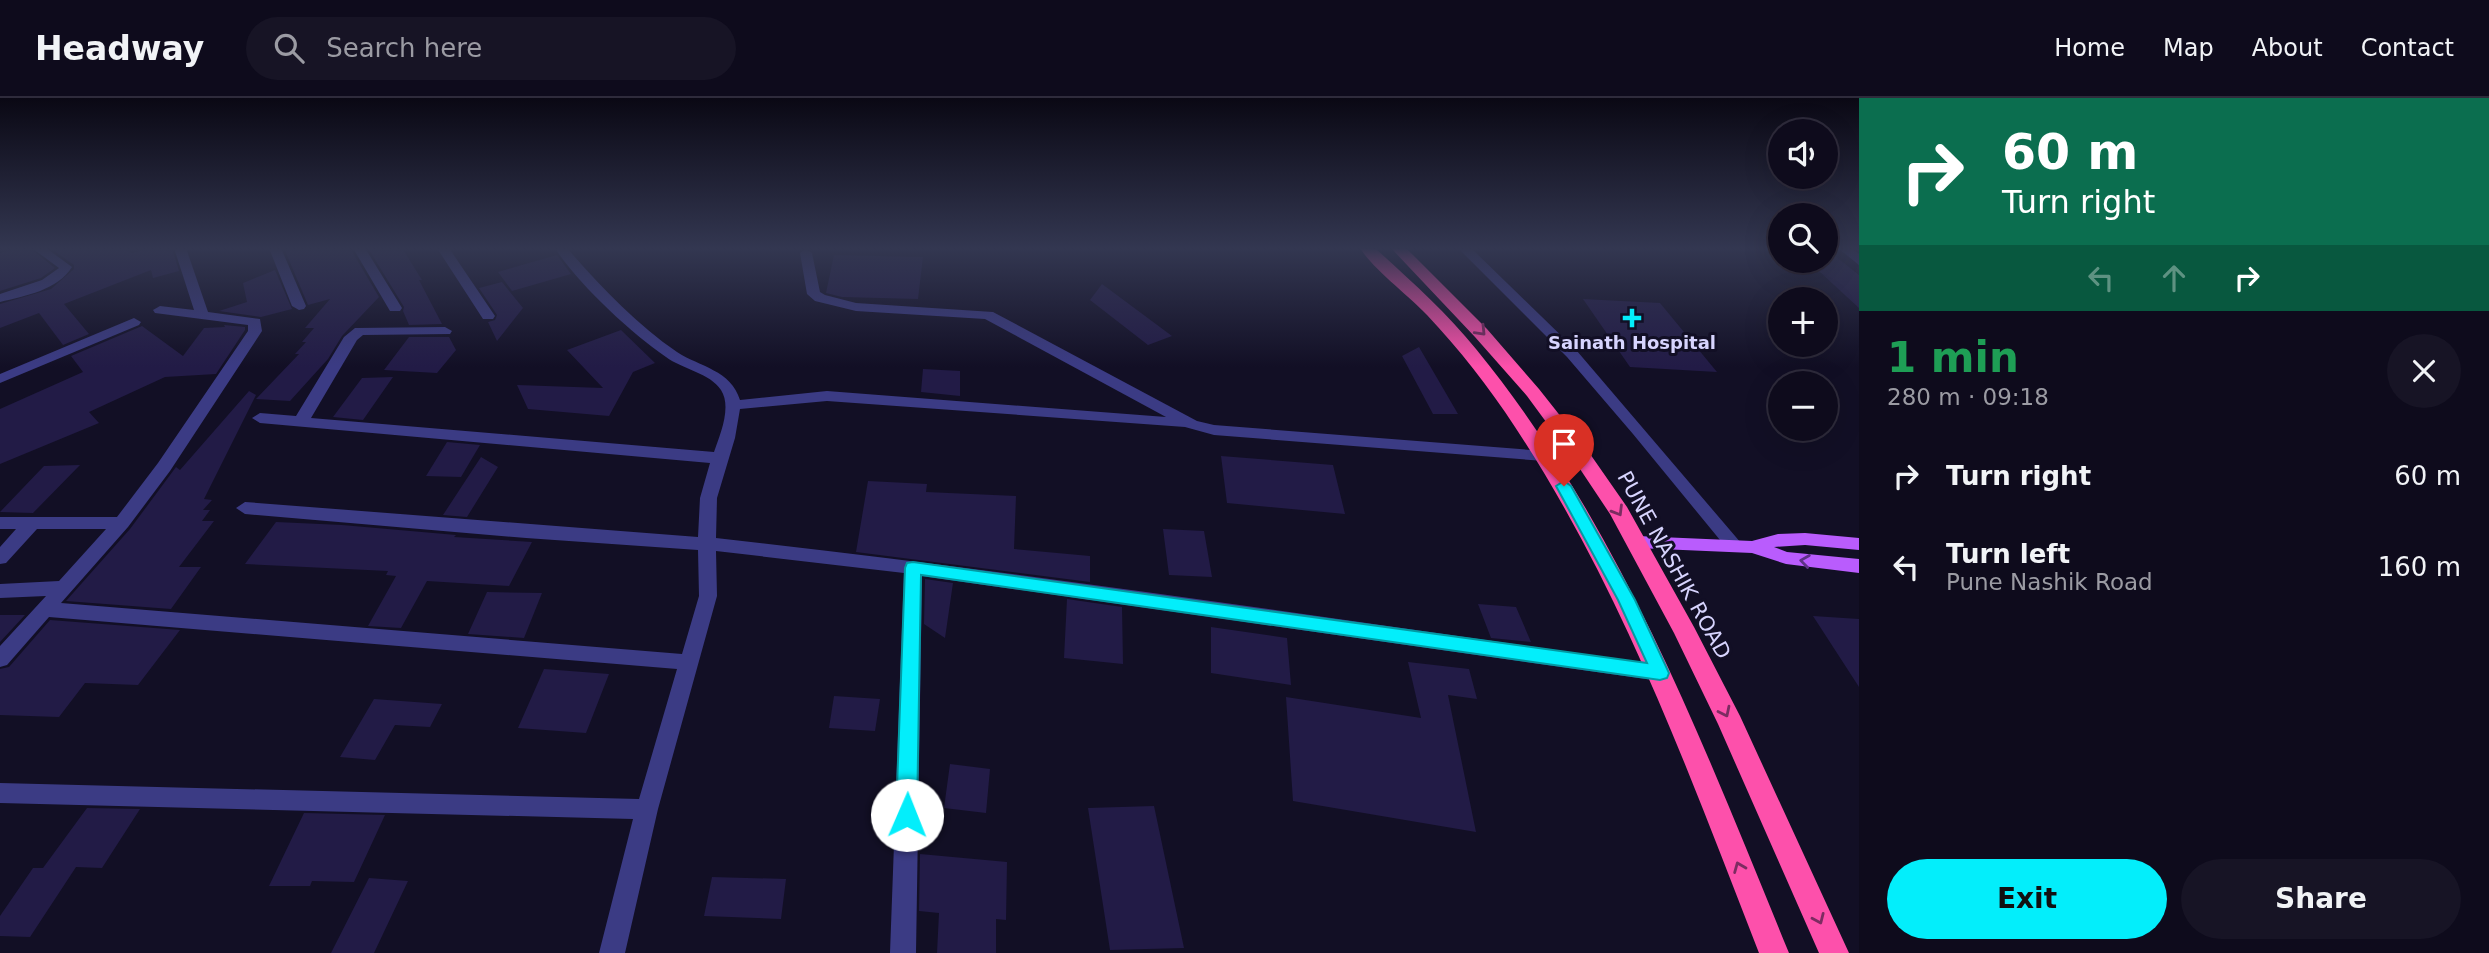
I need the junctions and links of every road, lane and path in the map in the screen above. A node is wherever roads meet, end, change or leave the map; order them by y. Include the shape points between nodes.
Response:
1 (30, 288) edge
2 (193, 288) edge
3 (292, 288) edge
4 (383, 288) edge
5 (469, 288) edge
6 (597, 288) edge
7 (813, 288) edge
8 (1409, 288) edge
9 (1438, 288) edge
10 (1509, 288) edge
11 (0, 298) edge
12 (299, 306) dead end
13 (395, 308) dead end
14 (160, 310) dead end
15 (203, 316) junction
16 (488, 316) dead end
17 (134, 323) dead end
18 (445, 331) dead end
19 (0, 379) edge
20 (733, 405) junction
21 (260, 418) dead end
22 (301, 421) junction
23 (1191, 424) junction
24 (1544, 456) junction
25 (719, 458) junction
26 (244, 508) dead end
27 (0, 523) edge
28 (32, 523) junction
29 (122, 523) junction
30 (1636, 542) junction
31 (709, 544) junction
32 (1859, 544) edge
33 (1744, 547) junction
34 (0, 558) edge
35 (1859, 565) edge
36 (913, 568) junction
37 (64, 588) junction
38 (0, 591) edge
39 (43, 609) junction
40 (0, 659) edge
41 (688, 662) junction
42 (1660, 673) junction
43 (0, 793) edge
44 (648, 809) junction
45 (612, 953) edge
46 (903, 953) edge
47 (1774, 953) edge
48 (1834, 953) edge

1 - 11 street
2 - 15 street
3 - 12 street
4 - 13 street
5 - 16 street
6 - 20 street via 654,342 720,381 730,391
7 - 23 street via 820,299 856,307 988,315
8 - 24 highway via 1470,354
9 -> 30 highway, PUNE NASHIK ROAD via 1496,346 1546,407 1605,489
10 - 33 street
14 - 15 street
15 - 29 street via 255,322 255,331
17 - 19 street
18 - 22 street via 360,331 346,344
20 - 23 street via 827,396
20 - 25 street via 732,424
21 - 22 street
22 - 25 street
23 - 24 street
24 - 42 highway via 1610,568
25 - 31 street via 707,501
26 - 31 street
27 - 28 street
28 - 29 street
28 - 34 street
29 - 37 street
30 - 33 main road
30 -> 48 highway, PUNE NASHIK ROAD via 1696,650 1751,764
31 - 36 street
31 - 41 street via 708,596
32 - 33 main road via 1787,539
35 -> 33 main road via 1786,558
36 - 42 street
36 - 46 street
37 - 38 street
37 - 39 street
39 - 40 street
39 - 41 street via 458,647
41 - 44 street
47 -> 42 highway
43 - 44 street
44 - 45 street

